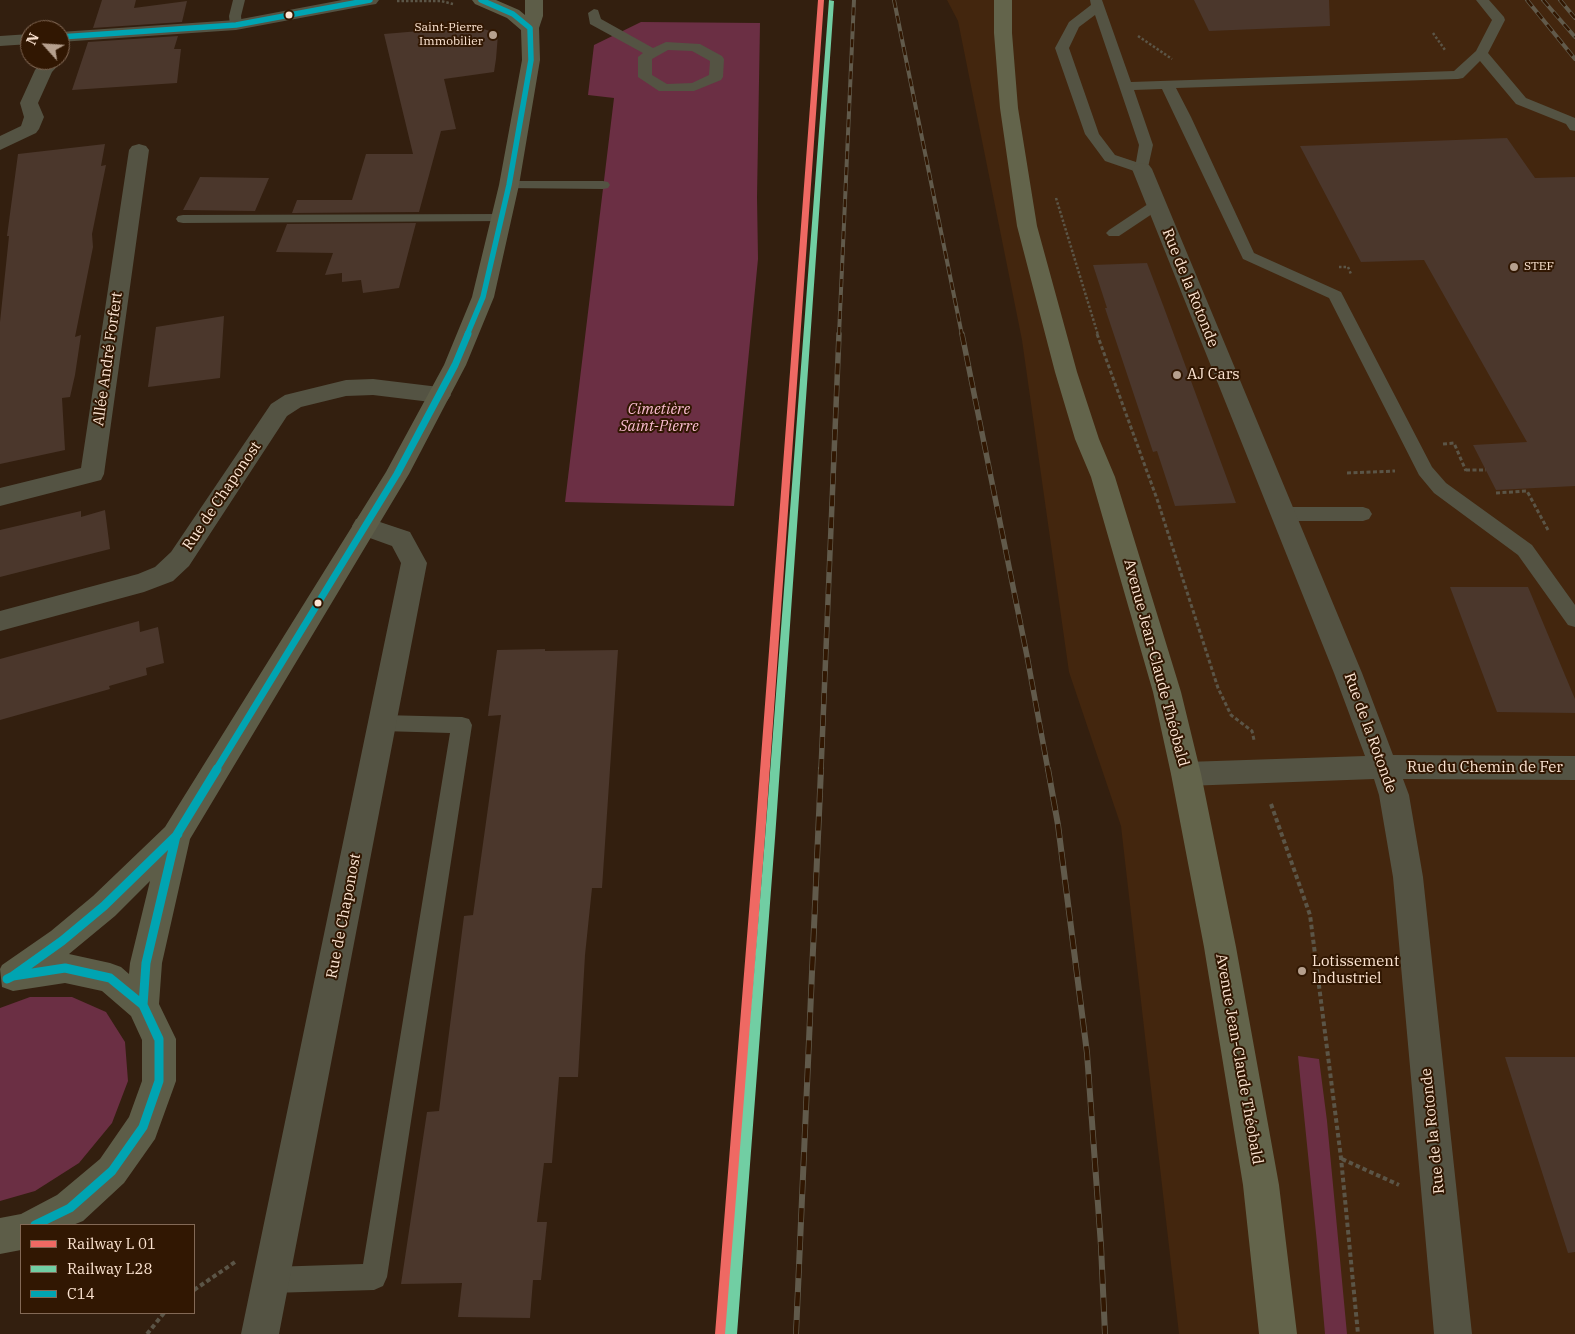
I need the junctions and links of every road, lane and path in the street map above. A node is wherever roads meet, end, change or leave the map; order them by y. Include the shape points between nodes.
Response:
1 (239, 0) edge
2 (369, 0) edge
3 (482, 0) edge
4 (502, 0) edge
5 (534, 0) edge
6 (1003, 0) edge
7 (1482, 0) edge
8 (1097, 3) edge
9 (459, 5) dead end
10 (594, 13) dead end
11 (236, 25) junction
12 (530, 28) junction
13 (20, 40) edge
14 (70, 40) edge
15 (0, 41) edge
16 (654, 53) junction
17 (1481, 53) junction
18 (44, 70) edge
19 (1167, 85) junction
20 (1126, 86) junction
21 (1575, 127) edge
22 (0, 144) edge
23 (139, 150) dead end
24 (1142, 169) junction
25 (509, 184) junction
26 (603, 185) dead end
27 (1054, 194) dead end
28 (1156, 205) junction
29 (501, 218) junction
30 (183, 219) dead end
31 (1114, 233) dead end
32 (439, 395) junction
33 (0, 497) edge
34 (1283, 514) junction
35 (1363, 514) dead end
36 (365, 526) junction
37 (1575, 620) edge
38 (0, 621) edge
39 (382, 723) junction
40 (1383, 767) junction
41 (1575, 768) edge
42 (1261, 772) junction
43 (1186, 774) junction
44 (176, 836) junction
45 (7, 979) edge
46 (143, 1005) junction
47 (1341, 1158) junction
48 (1440, 1204) junction
49 (36, 1224) edge
50 (270, 1280) junction
51 (163, 1314) edge
52 (147, 1334) edge
53 (260, 1334) edge
54 (1278, 1334) edge
55 (1358, 1334) edge
56 (1453, 1334) edge

1 - 11 lane
2 - 9 path via 441,1
2 - 11 street
3 - 4 main road
3 - 12 main road via 514,14
5 - 12 main road
6 - 43 main road, Avenue Jean-Claude Théobald via 1009,108 1027,226 1066,372 1108,494 1167,692
7 - 17 lane via 1499,20
8 - 20 lane
8 - 24 lane via 1074,25 1062,48 1092,134 1110,158
10 - 16 lane via 596,21
11 - 14 street
12 - 25 main road via 531,60
13 - 15 street
16 - 16 lane via 666,46 695,48 717,59 716,77 694,87 664,88 645,77 646,57
17 - 19 lane via 1458,75
17 - 21 lane via 1521,101 1570,121
18 - 22 street via 29,103 34,117 29,129
19 - 20 lane
19 - 37 lane via 1248,256 1335,295 1426,471 1440,488 1525,550
20 - 24 lane via 1146,145
23 - 33 street, Allée André Forfert via 92,474
24 - 28 street, Rue de la Rotonde
25 - 26 lane
25 - 29 main road
27 - 42 path via 1097,333 1157,499 1218,688 1231,715 1252,732
28 - 31 lane
28 - 34 street, Rue de la Rotonde
29 - 30 lane
29 - 32 main road via 483,298
32 - 36 main road
32 - 38 street, Rue de Chaponost via 373,387 346,388 293,401 279,410 180,559 164,574
34 - 35 lane
34 - 40 street, Rue de la Rotonde
36 - 39 street, Rue de Chaponost via 401,540 414,563
36 - 44 main road
39 - 50 street, Rue de Chaponost
39 - 50 lane via 462,725 374,1277
40 - 41 street, Rue du Chemin de Fer
40 - 42 street, Rue du Chemin de Fer
40 - 48 street, Rue de la Rotonde via 1394,795 1408,877
42 - 43 street, Rue du Chemin de Fer
42 - 47 path via 1310,916
43 - 54 main road, Avenue Jean-Claude Théobald via 1261,1185
44 - 45 main road via 104,906 62,941
44 - 46 main road via 146,963
45 - 46 main road via 65,968 110,978
46 - 49 main road via 159,1039 159,1081 143,1127 112,1171 70,1208
47 - 48 path
47 - 55 path
48 - 56 street, Rue de la Rotonde
50 - 53 street, Rue de Chaponost
51 - 52 path

